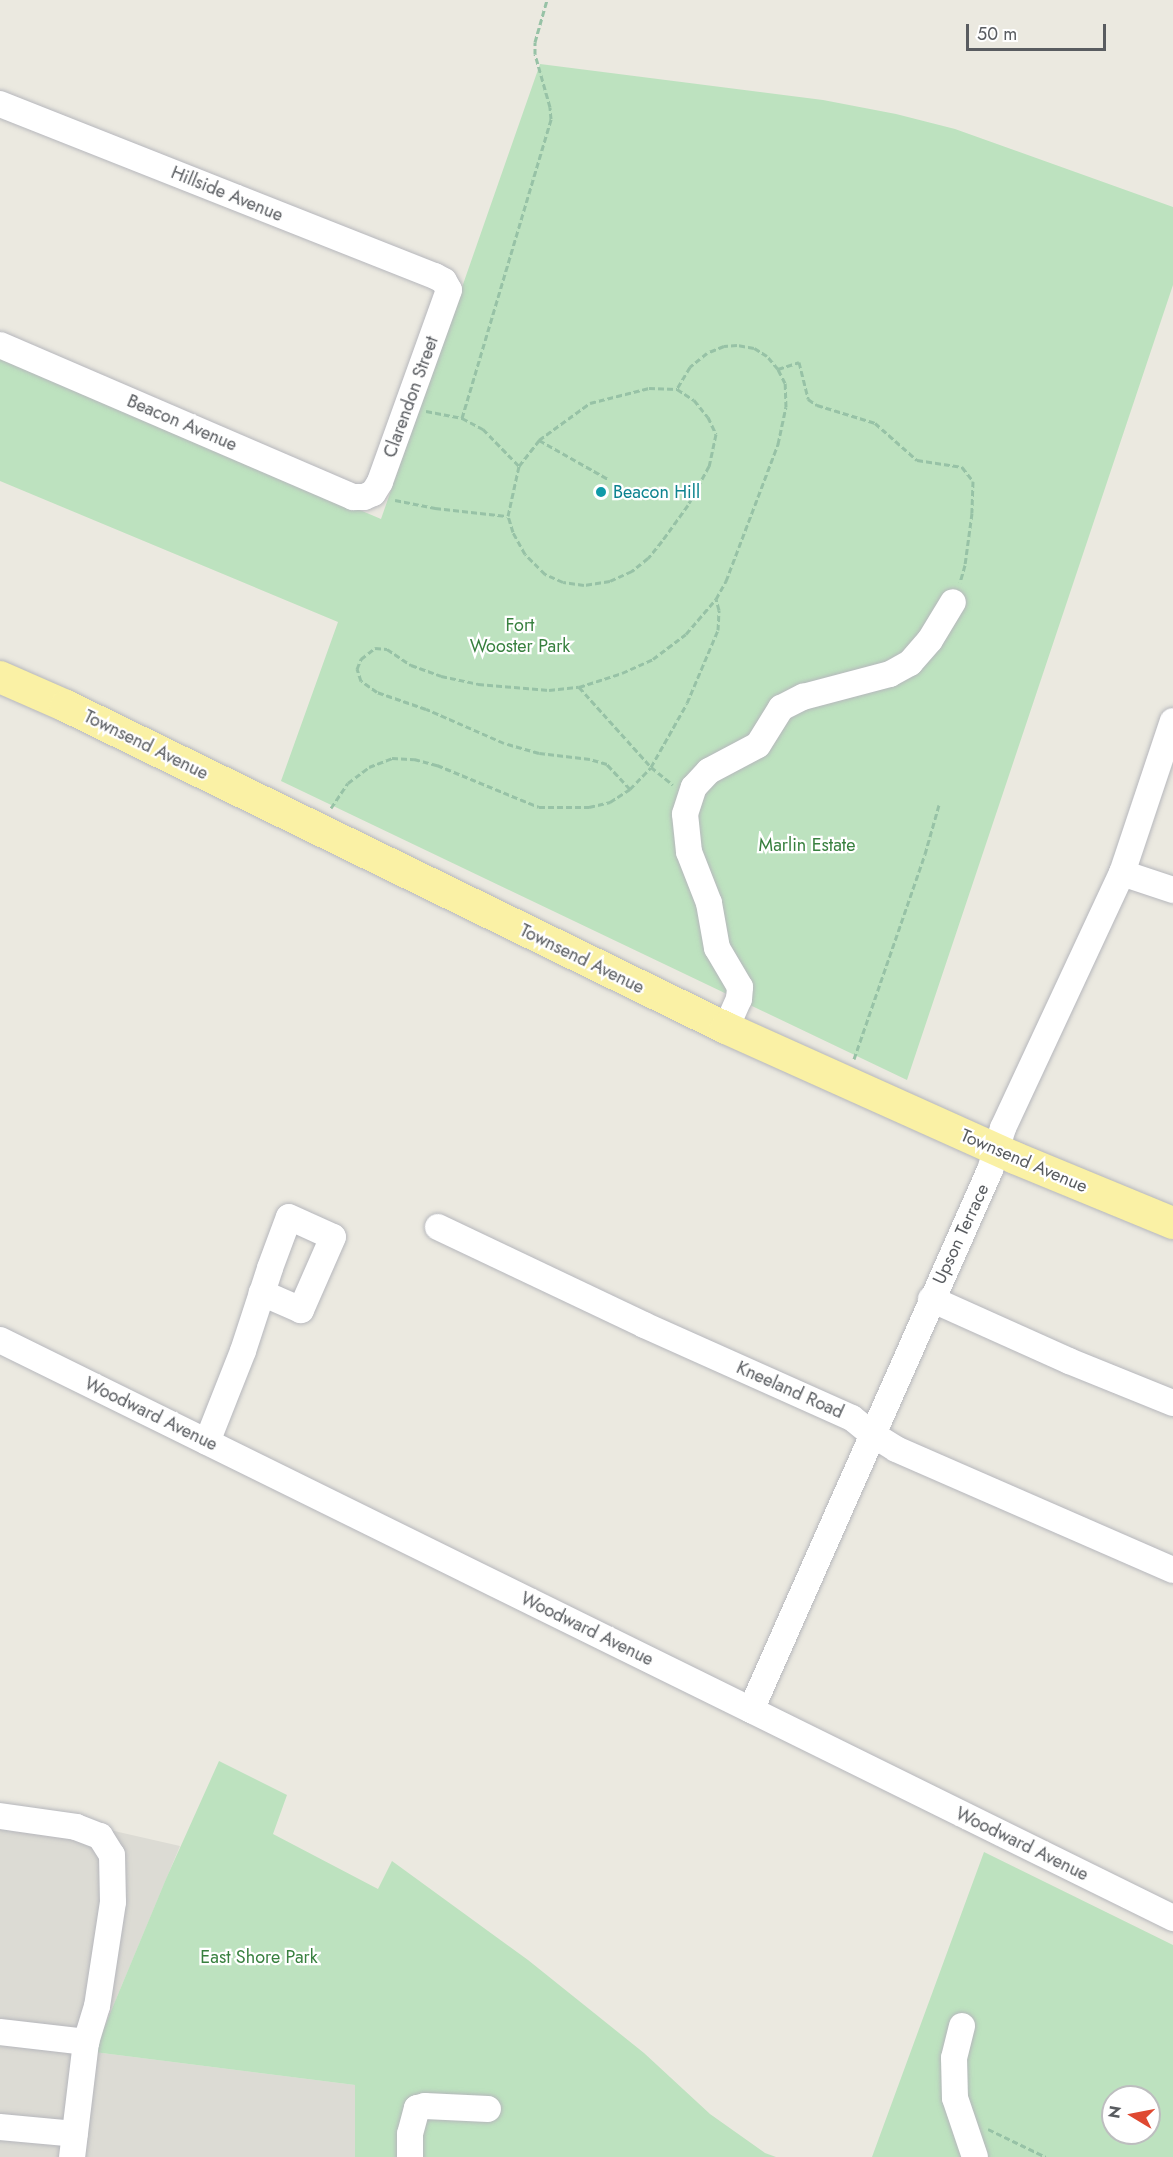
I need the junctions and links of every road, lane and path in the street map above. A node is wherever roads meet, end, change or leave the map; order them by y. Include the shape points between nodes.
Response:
1 (547, 0) edge
2 (0, 104) edge
3 (449, 290) joint
4 (0, 345) edge
5 (778, 369) junction
6 (678, 389) junction
7 (407, 407) junction
8 (462, 418) junction
9 (539, 440) junction
10 (519, 466) junction
11 (608, 479) dead end
12 (369, 495) junction
13 (508, 516) junction
14 (716, 599) junction
15 (953, 602) joint
16 (0, 677) edge
17 (579, 687) junction
18 (1173, 722) edge
19 (651, 767) junction
20 (630, 789) junction
21 (688, 800) junction
22 (939, 805) dead end
23 (320, 831) junction
24 (1122, 873) junction
25 (1173, 890) edge
26 (726, 1028) junction
27 (846, 1083) junction
28 (996, 1150) junction
29 (1173, 1223) edge
30 (438, 1227) dead end
31 (262, 1293) dead end
32 (931, 1299) junction
33 (0, 1340) edge
34 (1173, 1403) edge
35 (872, 1434) junction
36 (207, 1442) junction
37 (1173, 1570) edge
38 (751, 1710) junction
39 (0, 1816) edge
40 (1173, 1918) edge
41 (962, 2026) dead end
42 (0, 2032) edge
43 (86, 2042) junction
44 (488, 2109) dead end
45 (961, 2116) junction
46 (0, 2127) edge
47 (74, 2146) edge
48 (410, 2157) edge
49 (975, 2157) edge
50 (1046, 2157) edge

1 - 8 path via 535,54 551,119
2 - 3 street, Hillside Avenue via 435,276
3 - 7 street, Clarendon Street
4 - 12 street, Beacon Avenue via 353,497
5 - 6 path via 754,348 724,346 690,367
5 - 14 path via 786,407 778,444
5 - 15 path via 799,362 808,399 875,423 917,460 962,467 973,481 965,565
6 - 9 path via 649,388 590,404
6 - 13 path via 694,400 716,434 710,466 688,505 648,558 632,571 610,581 584,585 563,582 545,574 525,554
7 - 8 path
7 - 12 street, Clarendon Street via 380,482
8 - 10 path via 483,429
9 - 10 path
9 - 11 path
10 - 13 path
12 - 13 path
14 - 17 path via 686,634 653,659
14 - 19 path via 718,630 687,703
15 - 21 street via 930,640 910,663 890,674 803,697 781,708 758,745 709,771
16 - 23 main road, Townsend Avenue
17 - 19 path
17 - 20 path via 549,690 478,684 431,672 375,648 361,658 357,669 361,681 377,692 504,743 607,765
18 - 24 street, Upson Terrace
19 - 20 path
19 - 21 path
20 - 23 path via 610,802 589,807 539,807 437,765 392,758 348,783
21 - 26 street via 688,852 709,903 717,948 740,987
22 - 27 path
23 - 26 main road, Townsend Avenue
24 - 25 street
24 - 28 street, Upson Terrace
26 - 27 main road, Townsend Avenue
27 - 28 main road, Townsend Avenue
28 - 29 main road, Townsend Avenue
28 - 32 street, Upson Terrace
30 - 35 street, Kneeland Road via 852,1418
31 - 36 street
32 - 34 street
32 - 35 street, Upson Terrace
33 - 36 street, Woodward Avenue
35 - 37 street, Kneeland Road via 907,1454
35 - 38 street, Upson Terrace
36 - 38 street, Woodward Avenue
38 - 40 street, Woodward Avenue
39 - 43 street via 84,1830 100,1836 112,1855 113,1902 97,2006
41 - 45 street via 952,2075
42 - 43 street
43 - 47 street
44 - 48 street via 417,2108 410,2134
45 - 49 street
45 - 50 path
46 - 47 street

